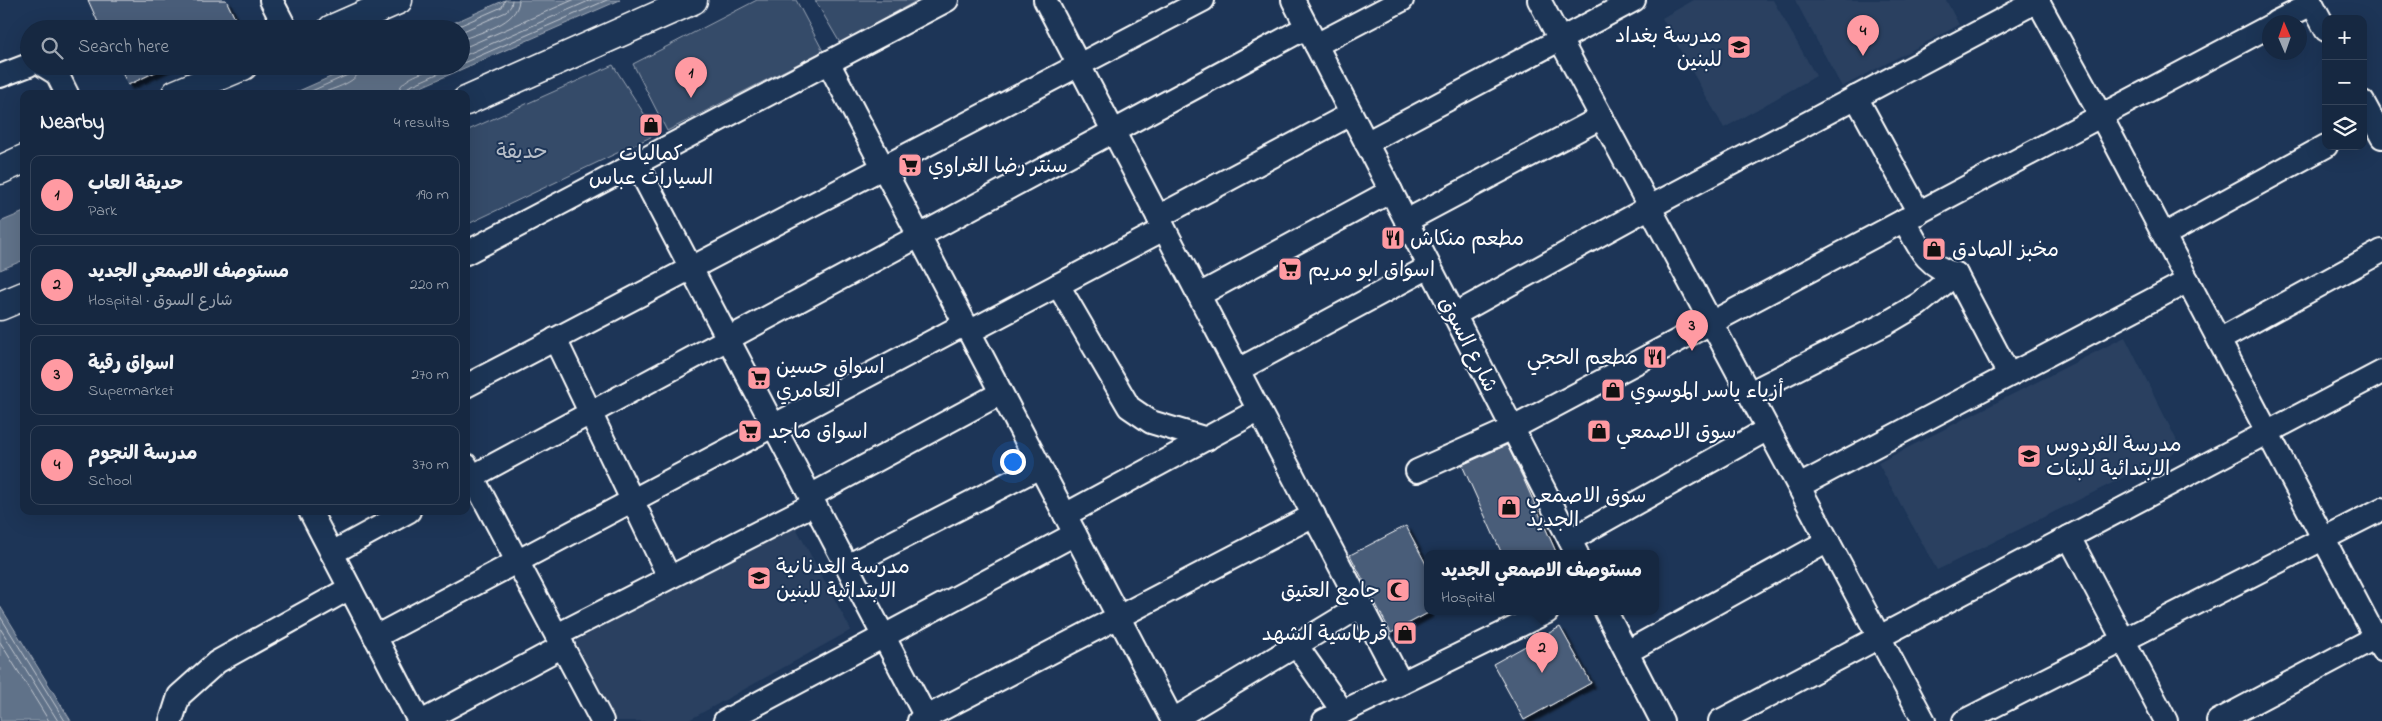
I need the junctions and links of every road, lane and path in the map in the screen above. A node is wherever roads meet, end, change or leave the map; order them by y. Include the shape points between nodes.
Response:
1 (271, 0) edge
2 (398, 0) edge
3 (693, 0) edge
4 (947, 0) edge
5 (1045, 0) edge
6 (1203, 0) edge
7 (1293, 0) edge
8 (1402, 0) edge
9 (1539, 0) edge
10 (1634, 0) edge
11 (2038, 0) edge
12 (2311, 2) edge
13 (2288, 15) edge
14 (281, 20) edge
15 (352, 20) edge
16 (2322, 23) edge
17 (2262, 30) edge
18 (1311, 36) junction
19 (1560, 40) junction
20 (828, 62) junction
21 (1079, 65) junction
22 (20, 68) edge
23 (58, 75) edge
24 (221, 75) edge
25 (0, 76) edge
26 (65, 90) edge
27 (186, 90) edge
28 (1856, 97) junction
29 (470, 99) edge
30 (1351, 114) junction
31 (2101, 116) junction
32 (1602, 117) junction
33 (1113, 131) junction
34 (1366, 143) junction
35 (2322, 148) edge
36 (20, 161) edge
37 (636, 163) junction
38 (883, 168) junction
39 (0, 170) edge
40 (1391, 191) junction
41 (1650, 207) junction
42 (1911, 216) junction
43 (1406, 221) junction
44 (1161, 223) junction
45 (2164, 235) junction
46 (919, 236) junction
47 (470, 250) edge
48 (2382, 250) edge
49 (1429, 266) junction
50 (691, 268) junction
51 (1956, 274) junction
52 (2188, 281) junction
53 (1058, 285) junction
54 (1199, 295) junction
55 (20, 298) edge
56 (0, 306) edge
57 (1454, 315) junction
58 (1712, 323) junction
59 (967, 328) junction
60 (555, 339) junction
61 (728, 339) junction
62 (2219, 340) junction
63 (1238, 370) junction
64 (2382, 372) edge
65 (2009, 375) junction
66 (470, 384) edge
67 (1001, 392) junction
68 (1749, 393) junction
69 (1259, 410) junction
70 (591, 413) junction
71 (773, 425) junction
72 (1513, 428) junction
73 (1768, 428) junction
74 (2267, 432) junction
75 (1207, 439) junction
76 (1040, 467) junction
77 (1416, 471) dead end
78 (470, 473) edge
79 (470, 478) edge
80 (1799, 486) junction
81 (812, 500) junction
82 (633, 502) junction
83 (2382, 509) edge
84 (312, 515) edge
85 (402, 515) edge
86 (1314, 515) junction
87 (1070, 525) junction
88 (2069, 537) junction
89 (2323, 539) junction
90 (1828, 541) junction
91 (1573, 547) edge
92 (332, 553) junction
93 (517, 560) junction
94 (847, 566) junction
95 (669, 576) junction
96 (350, 588) junction
97 (1361, 606) junction
98 (1541, 615) edge
99 (1608, 615) edge
100 (1119, 617) junction
101 (883, 635) junction
102 (376, 637) junction
103 (1879, 637) junction
104 (2123, 640) junction
105 (560, 641) junction
106 (2380, 641) edge
107 (1296, 645) junction
108 (1627, 652) junction
109 (1402, 683) junction
110 (1334, 716) edge
111 (737, 718) edge
112 (924, 720) edge
113 (1173, 720) edge
114 (172, 721) edge
115 (419, 721) edge
116 (423, 721) edge
117 (602, 721) edge
118 (1662, 721) edge
119 (1720, 721) edge
120 (1924, 721) edge
121 (1964, 721) edge
122 (2166, 721) edge
123 (2218, 721) edge

1 - 14 street
2 - 15 main road
3 - 29 main road
4 - 20 street
5 - 21 street
6 - 21 street
7 - 18 street, شارع السوق
8 - 18 street
9 - 19 street
10 - 19 street
11 - 28 street
11 - 31 street
12 - 13 street
12 - 16 street
17 - 31 street
18 - 30 street, شارع السوق
18 - 33 street
19 - 32 street
19 - 34 street
20 - 37 street
20 - 38 street
21 - 33 street
21 - 38 street
22 - 25 street
23 - 26 street
24 - 27 main road
28 - 41 street
28 - 42 street
30 - 34 street, شارع السوق
30 - 44 street
31 - 42 street
31 - 45 street
32 - 41 street
32 - 43 street
33 - 44 street
33 - 46 street
34 - 40 street, شارع السوق
35 - 45 street
36 - 39 main road
37 - 47 street
37 - 50 street
38 - 46 street
38 - 50 street
40 - 43 street, شارع السوق
40 - 54 street
41 - 57 street
41 - 58 street
42 - 51 street via 1924,255 1934,266
42 - 58 street
43 - 49 street, شارع السوق
44 - 53 street
44 - 54 street
45 - 52 street
46 - 59 street
46 - 61 street
48 - 62 street
49 - 57 street, شارع السوق
49 - 63 street
50 - 60 street
50 - 61 street
51 - 65 street
51 - 68 street via 1893,319
52 - 62 street
52 - 65 street
53 - 59 street
53 - 75 street via 1129,407 1151,422
54 - 63 street
55 - 56 main road
57 - 72 street, شارع السوق
58 - 68 street
58 - 72 street
59 - 67 street
59 - 71 street
60 - 66 street
60 - 70 street
61 - 70 street
61 - 71 street
62 - 74 street
63 - 69 street
64 - 74 street
65 - 80 street
67 - 76 street
67 - 81 street
68 - 73 street
69 - 75 street
69 - 86 street
70 - 78 street
70 - 82 street
71 - 81 street
71 - 82 street
72 - 77 street
72 - 91 street, شارع السوق
73 - 80 street
73 - 91 street
74 - 88 street
74 - 89 street
75 - 87 street
76 - 87 street
76 - 94 street
79 - 93 street
80 - 90 street
81 - 94 street
81 - 95 street
82 - 93 street
82 - 95 street
83 - 89 street
84 - 92 street
85 - 92 street
86 - 97 street
86 - 100 street
87 - 100 street
87 - 101 street
88 - 103 street
88 - 104 street
89 - 104 street
89 - 106 street
90 - 103 street
90 - 108 street
92 - 96 street
93 - 102 street
93 - 105 street
94 - 101 street
95 - 105 street
96 - 102 street
96 - 114 street via 217,662 179,696
97 - 107 street
97 - 109 street
98 - 109 street
99 - 108 street
100 - 112 street
100 - 113 street
101 - 111 street
101 - 112 street
102 - 115 street
103 - 119 street
103 - 120 street
104 - 121 street
104 - 122 street
105 - 116 street
105 - 117 street
106 - 123 street
107 - 110 street
107 - 113 street
108 - 118 street
109 - 110 street

